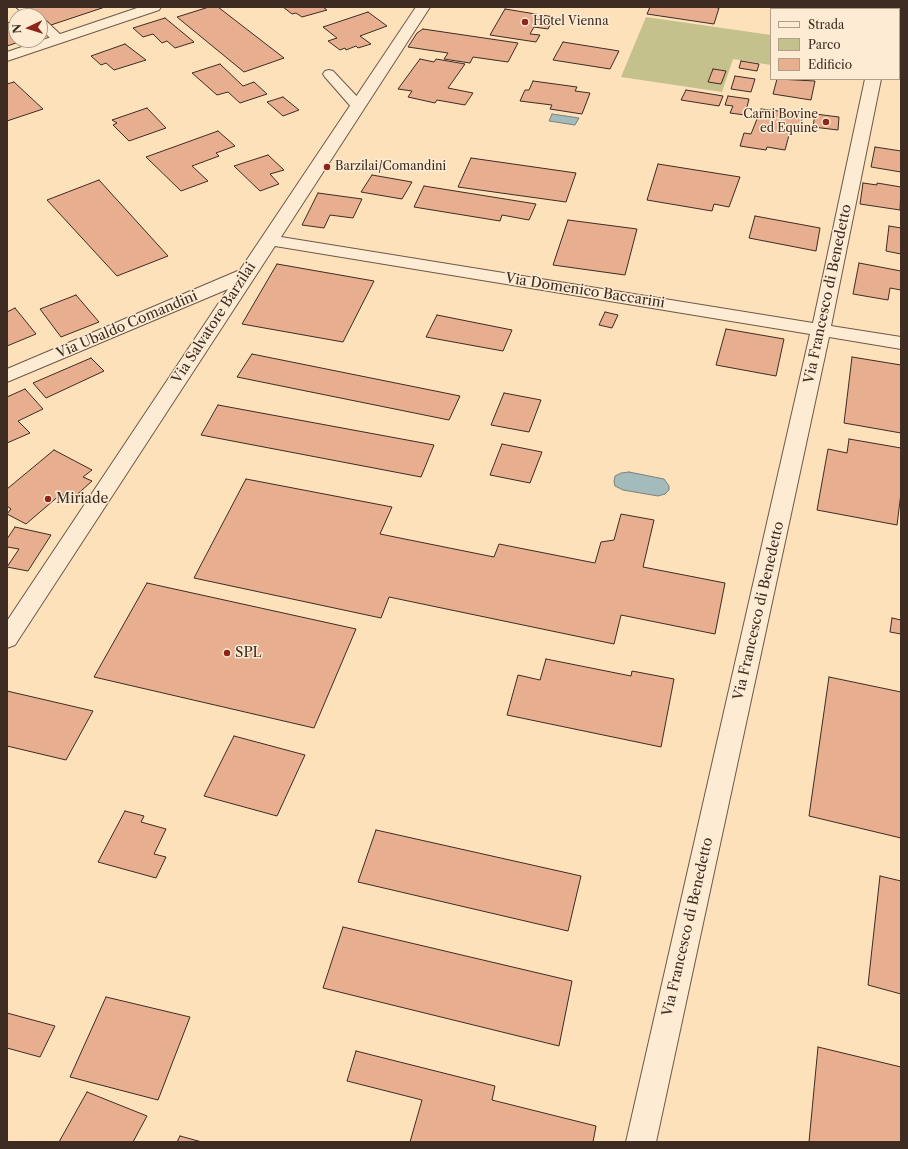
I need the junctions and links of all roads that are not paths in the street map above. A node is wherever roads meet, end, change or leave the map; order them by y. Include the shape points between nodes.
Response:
1 (154, 7) edge
2 (423, 7) edge
3 (48, 30) edge
4 (58, 39) junction
5 (7, 57) edge
6 (329, 74) dead end
7 (873, 80) edge
8 (358, 106) junction
9 (269, 240) junction
10 (246, 274) junction
11 (821, 329) junction
12 (901, 342) edge
13 (7, 376) edge
14 (7, 639) edge
15 (640, 1142) edge

1 - 4 street
2 - 8 street, Via Salvatore Barzilai
3 - 4 lane
4 - 5 street
6 - 8 lane
7 - 11 street, Via Francesco di Benedetto
8 - 9 street, Via Salvatore Barzilai
9 - 10 street, Via Salvatore Barzilai
9 - 11 street, Via Domenico Baccarini
10 - 13 street, Via Ubaldo Comandini
10 - 14 street, Via Salvatore Barzilai
11 - 12 street, Via Domenico Baccarini
11 - 15 street, Via Francesco di Benedetto

